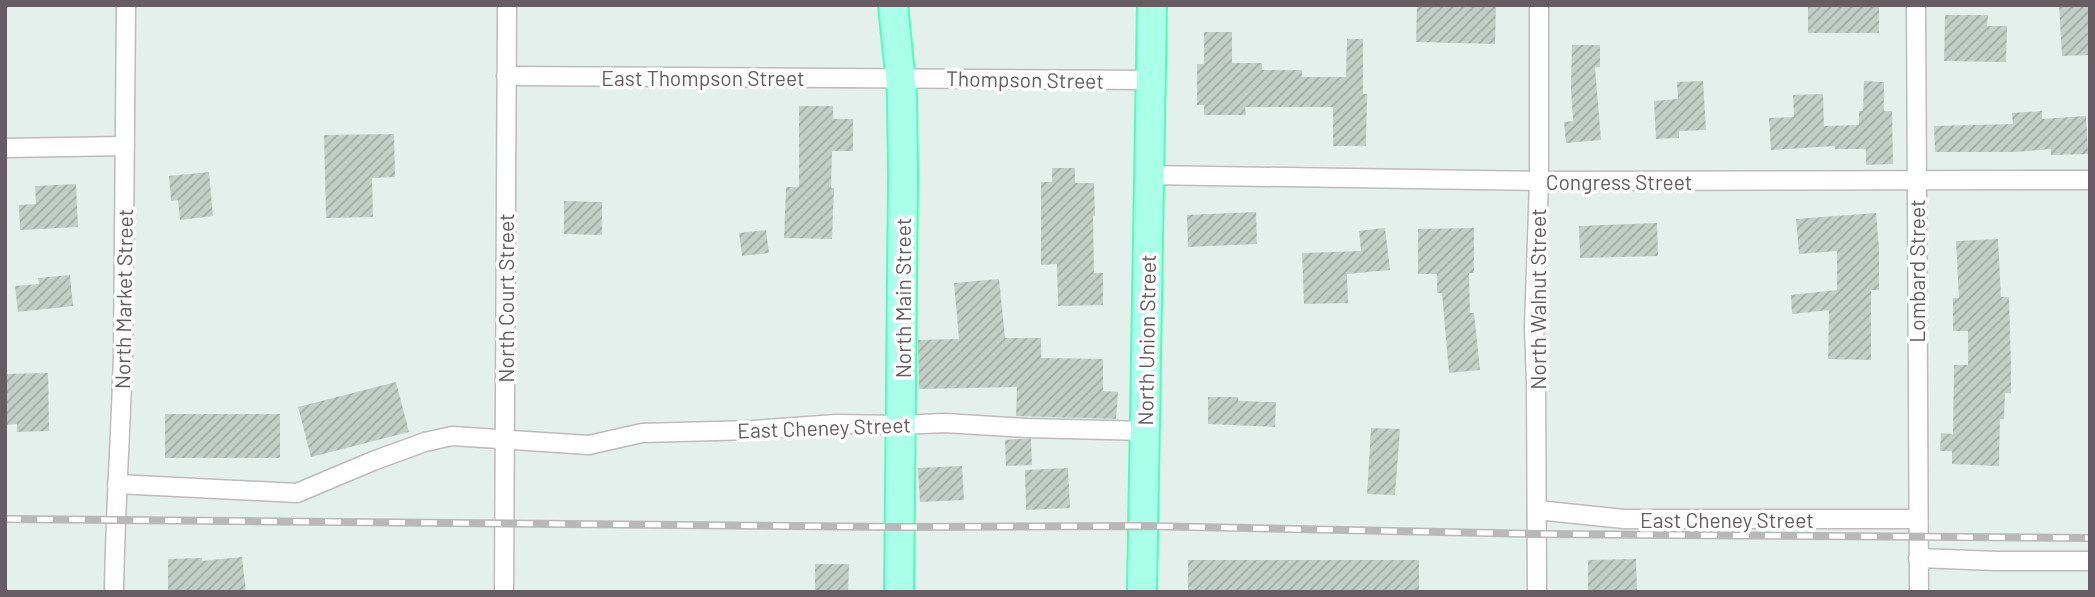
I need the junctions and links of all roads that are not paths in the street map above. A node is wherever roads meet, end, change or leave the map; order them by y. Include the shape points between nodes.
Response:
1 (126, 5) edge
2 (507, 5) edge
3 (893, 5) edge
4 (1152, 5) edge
5 (1539, 5) edge
6 (1916, 5) edge
7 (506, 76) junction
8 (900, 78) junction
9 (1150, 80) junction
10 (125, 146) junction
11 (5, 148) edge
12 (1148, 174) junction
13 (1915, 180) junction
14 (2090, 180) edge
15 (1539, 181) junction
16 (901, 425) junction
17 (1145, 431) junction
18 (504, 440) junction
19 (117, 484) junction
20 (1537, 510) junction
21 (1918, 519) junction
22 (1918, 558) junction
23 (2090, 561) edge
24 (114, 592) edge
25 (503, 592) edge
26 (899, 592) edge
27 (1142, 592) edge
28 (1537, 592) edge
29 (1919, 592) edge

1 - 10 street, North Market Street
2 - 7 street, North Court Street
3 - 8 main road, North Main Street
4 - 9 main road, North Union Street
5 - 15 street, North Walnut Street
6 - 13 street, Lombard Street
7 - 8 street, East Thompson Street
7 - 18 street, North Court Street
8 - 9 street, Thompson Street
8 - 16 main road, North Main Street
9 - 12 main road, North Union Street
10 - 11 street
10 - 19 street, North Market Street
12 - 15 street, Congress Street
12 - 17 main road, North Union Street
13 - 14 street, Congress Street
13 - 15 street, Congress Street
13 - 21 street, Lombard Street
15 - 20 street, North Walnut Street via 1534,327
16 - 17 street, East Cheney Street via 945,422
16 - 18 street, East Cheney Street via 642,433 589,445
16 - 26 main road, North Main Street
17 - 27 main road, North Union Street
18 - 19 street, East Cheney Street via 452,436 425,442 297,493
18 - 25 street, North Court Street
19 - 24 street, North Market Street
20 - 21 street, East Cheney Street via 1624,519
20 - 28 street, North Walnut Street
21 - 22 street, Lombard Street
22 - 23 street
22 - 29 street, Lombard Street

